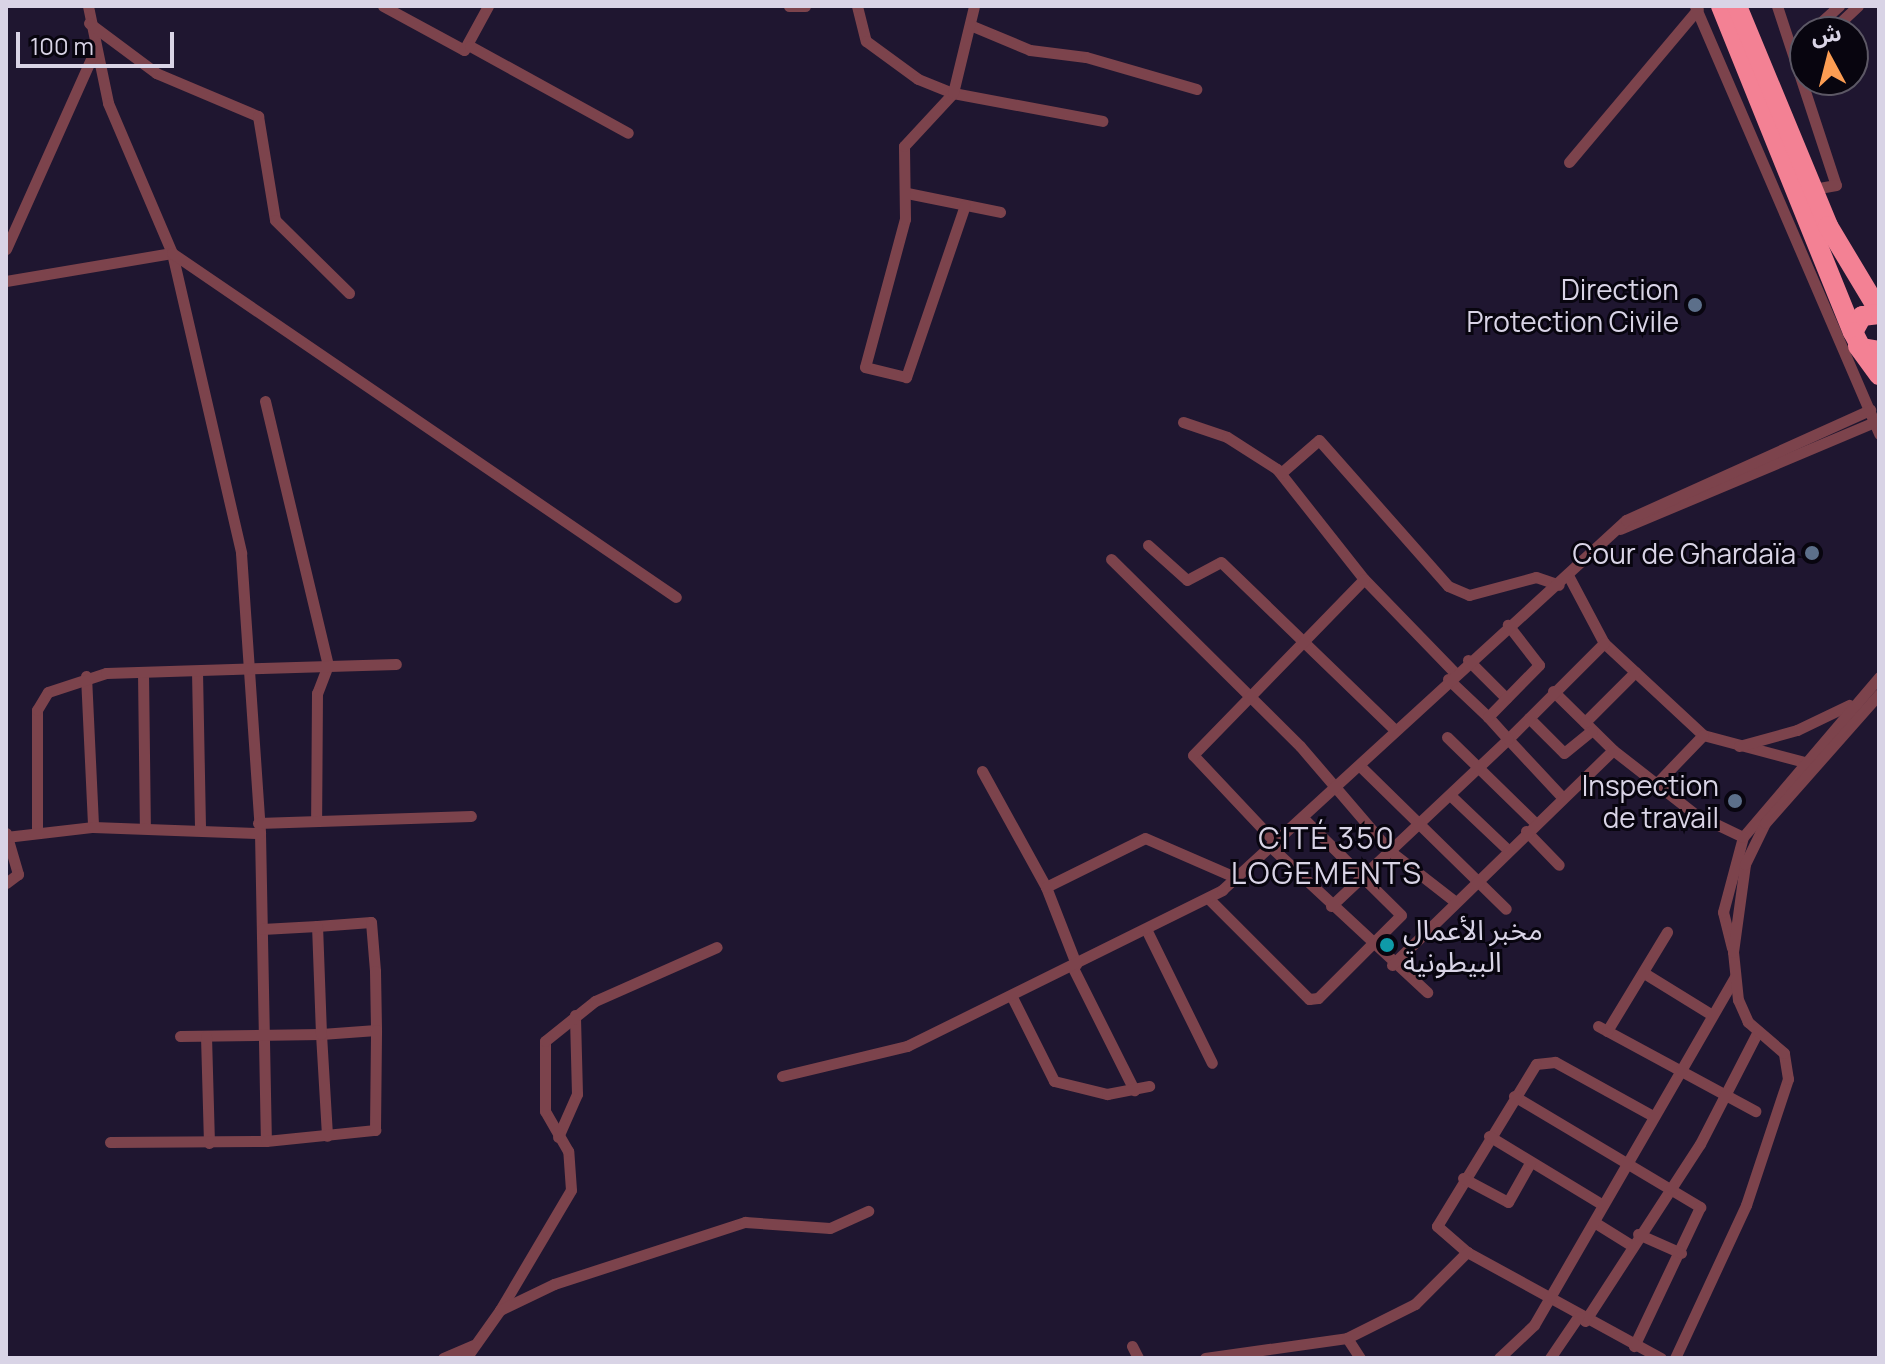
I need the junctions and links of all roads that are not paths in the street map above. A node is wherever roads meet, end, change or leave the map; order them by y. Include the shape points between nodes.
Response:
1 (88, 6) edge
2 (383, 6) edge
3 (488, 6) edge
4 (789, 6) edge
5 (805, 6) edge
6 (857, 6) edge
7 (974, 6) edge
8 (1721, 6) edge
9 (1737, 6) edge
10 (1777, 6) edge
11 (1696, 8) edge
12 (89, 23) junction
13 (970, 25) junction
14 (1789, 43) edge
15 (470, 46) junction
16 (94, 52) junction
17 (1196, 89) dead end
18 (953, 93) junction
19 (1805, 96) edge
20 (1102, 121) dead end
21 (628, 133) dead end
22 (1569, 162) dead end
23 (1813, 189) junction
24 (907, 193) junction
25 (965, 205) junction
26 (1000, 212) dead end
27 (6, 249) edge
28 (172, 253) junction
29 (6, 281) edge
30 (349, 293) dead end
31 (1879, 312) edge
32 (1852, 338) junction
33 (1879, 351) edge
34 (1879, 375) edge
35 (265, 401) dead end
36 (1872, 416) junction
37 (1183, 422) dead end
38 (1879, 434) edge
39 (1815, 435) junction
40 (1820, 447) junction
41 (1281, 473) junction
42 (1726, 479) junction
43 (1148, 545) dead end
44 (1111, 559) dead end
45 (1364, 579) junction
46 (1564, 581) junction
47 (676, 597) dead end
48 (1508, 625) junction
49 (1302, 642) junction
50 (1604, 643) junction
51 (1468, 660) junction
52 (396, 664) dead end
53 (252, 670) junction
54 (197, 671) junction
55 (143, 672) junction
56 (326, 672) junction
57 (1635, 672) junction
58 (86, 676) junction
59 (1452, 676) junction
60 (1879, 677) edge
61 (1553, 691) junction
62 (1879, 694) edge
63 (1863, 696) junction
64 (1506, 698) junction
65 (1248, 700) junction
66 (1488, 717) junction
67 (1529, 718) junction
68 (1588, 726) junction
69 (1394, 729) junction
70 (1703, 735) junction
71 (1447, 737) dead end
72 (1508, 739) junction
73 (1738, 747) junction
74 (1613, 750) junction
75 (1803, 760) junction
76 (1360, 766) junction
77 (1479, 768) junction
78 (1815, 768) junction
79 (982, 771) dead end
80 (1658, 782) junction
81 (1336, 787) junction
82 (1450, 795) junction
83 (1562, 797) junction
84 (471, 816) dead end
85 (1303, 818) junction
86 (316, 821) junction
87 (1421, 824) junction
88 (145, 826) junction
89 (93, 827) junction
90 (200, 827) junction
91 (1531, 827) junction
92 (259, 828) junction
93 (37, 831) junction
94 (6, 835) edge
95 (1743, 837) junction
96 (1274, 846) junction
97 (1507, 849) junction
98 (1390, 851) junction
99 (1559, 865) dead end
100 (1362, 876) junction
101 (1237, 878) junction
102 (1478, 878) junction
103 (6, 883) edge
104 (1046, 887) junction
105 (1208, 898) junction
106 (1453, 900) junction
107 (1331, 906) junction
108 (1506, 909) dead end
109 (317, 926) junction
110 (262, 929) junction
111 (1146, 929) junction
112 (1667, 932) dead end
113 (1371, 945) junction
114 (717, 947) dead end
115 (1733, 952) junction
116 (1074, 965) junction
117 (1392, 965) junction
118 (1644, 973) junction
119 (1736, 976) junction
120 (1427, 992) dead end
121 (1012, 997) junction
122 (575, 1015) junction
123 (1712, 1015) junction
124 (376, 1030) junction
125 (1758, 1031) junction
126 (321, 1034) junction
127 (264, 1035) junction
128 (180, 1036) dead end
129 (206, 1036) junction
130 (1212, 1063) dead end
131 (1681, 1067) junction
132 (782, 1076) dead end
133 (1149, 1086) dead end
134 (1134, 1090) junction
135 (1728, 1094) junction
136 (1514, 1096) junction
137 (1755, 1111) dead end
138 (1653, 1116) junction
139 (327, 1136) junction
140 (1489, 1136) junction
141 (558, 1137) junction
142 (266, 1141) junction
143 (110, 1142) dead end
144 (209, 1143) junction
145 (1627, 1162) junction
146 (1530, 1163) junction
147 (1463, 1178) junction
148 (1668, 1187) junction
149 (1603, 1205) junction
150 (868, 1211) dead end
151 (1594, 1222) junction
152 (1638, 1234) junction
153 (1631, 1245) junction
154 (1467, 1252) junction
155 (1681, 1253) junction
156 (1549, 1298) junction
157 (500, 1310) junction
158 (1581, 1319) junction
159 (1347, 1338) junction
160 (473, 1344) junction
161 (1132, 1346) dead end
162 (1634, 1346) junction
163 (443, 1358) edge
164 (466, 1358) edge
165 (1138, 1358) edge
166 (1205, 1358) edge
167 (1360, 1358) edge
168 (1499, 1358) edge
169 (1550, 1358) edge
170 (1661, 1358) edge
171 (1675, 1358) edge

1 - 12 street
2 - 15 street via 457,49
3 - 15 street
4 - 5 street
6 - 18 street via 866,41 891,63
7 - 13 street
8 - 32 highway
9 - 23 highway
10 - 14 street
11 - 22 street
11 - 32 street
12 - 16 street
12 - 30 street via 156,73 258,116 275,220
13 - 17 street via 1030,50 1086,57
13 - 18 street
15 - 21 street
16 - 27 street
16 - 28 street via 108,103
18 - 20 street
18 - 24 street via 907,137
19 - 23 street via 1836,185
23 - 31 highway
24 - 25 street
24 - 25 street via 862,359 865,367 898,379 926,329
25 - 26 street
28 - 29 street
28 - 47 street
28 - 53 street via 241,553
31 - 32 highway via 1862,316
32 - 33 highway
32 - 34 highway
32 - 36 street
35 - 56 street
36 - 38 street
36 - 39 street
36 - 40 street
37 - 41 street via 1227,437
39 - 40 street
39 - 42 street
40 - 42 street
41 - 45 street
41 - 46 street via 1319,440 1448,586 1469,595 1536,577
42 - 46 street via 1620,529
43 - 49 street via 1187,580 1221,562
44 - 65 street
45 - 49 street
45 - 59 street
46 - 48 street
46 - 50 street
48 - 51 street
48 - 64 street via 1539,665
49 - 65 street
49 - 69 street
50 - 57 street
50 - 61 street
51 - 59 street
51 - 64 street
52 - 56 street
53 - 54 street
53 - 56 street
53 - 92 street
54 - 55 street
54 - 90 street
55 - 58 street
55 - 88 street
56 - 86 street via 317,693
57 - 68 street
57 - 70 street
58 - 89 street
58 - 93 street via 48,692 37,710
59 - 66 street
59 - 69 street
60 - 63 street
61 - 67 street
61 - 68 street
62 - 78 street
63 - 73 street via 1797,730
63 - 75 street
64 - 66 street
65 - 81 street
65 - 96 street via 1193,760
66 - 72 street
67 - 68 street via 1564,753
67 - 72 street
68 - 74 street
69 - 76 street
70 - 73 street
70 - 80 street
71 - 77 street
72 - 77 street
72 - 83 street
73 - 75 street
74 - 80 street
74 - 83 street
75 - 78 street
75 - 95 street
76 - 81 street
76 - 87 street
77 - 82 street
77 - 91 street
78 - 115 street via 1755,839 1740,886
79 - 104 street
80 - 95 street via 1695,814
81 - 85 street
81 - 98 street
82 - 87 street
82 - 97 street
83 - 91 street
84 - 86 street
85 - 96 street
85 - 100 street
86 - 92 street
87 - 98 street
87 - 102 street
88 - 89 street
88 - 90 street
89 - 93 street
90 - 92 street
91 - 97 street
91 - 99 street
92 - 110 street
93 - 94 street
94 - 103 street via 18,874
95 - 115 street via 1723,912
96 - 101 street
96 - 107 street
97 - 102 street
98 - 100 street
98 - 106 street
100 - 107 street
100 - 113 street via 1401,915
101 - 104 street via 1145,838
101 - 105 street
102 - 106 street
102 - 108 street
104 - 116 street
105 - 111 street
105 - 113 street via 1312,1001
106 - 117 street
107 - 113 street
109 - 110 street
109 - 124 street via 372,925
109 - 126 street
110 - 127 street
111 - 116 street
111 - 130 street
112 - 118 street
113 - 117 street
114 - 122 street
115 - 119 street
116 - 121 street
116 - 134 street
117 - 120 street
118 - 123 street
118 - 131 street via 1603,1028
119 - 123 street
119 - 125 street via 1741,1012
121 - 132 street via 907,1046
121 - 134 street via 1054,1081 1107,1094
122 - 141 street via 577,1094
122 - 141 street via 544,1045 545,1111
123 - 131 street
124 - 126 street
124 - 139 street via 375,1130
125 - 135 street
125 - 171 street via 1784,1053 1785,1099
126 - 127 street
126 - 139 street
127 - 129 street
127 - 142 street
128 - 129 street
129 - 144 street
131 - 135 street
131 - 138 street
133 - 134 street
135 - 137 street
135 - 148 street
136 - 138 street via 1531,1068 1547,1061
136 - 140 street
136 - 145 street
138 - 145 street
139 - 142 street
140 - 146 street
140 - 147 street
141 - 157 street via 570,1157 571,1190
142 - 144 street
143 - 144 street
145 - 148 street
145 - 149 street
146 - 147 street via 1508,1202
146 - 149 street
147 - 154 street via 1437,1226
148 - 152 street
148 - 155 street via 1700,1207
149 - 151 street
150 - 157 street via 830,1228 736,1224 554,1284
151 - 153 street
151 - 156 street
152 - 153 street
152 - 155 street
153 - 158 street
154 - 156 street
154 - 159 street via 1415,1304
155 - 162 street
156 - 158 street
156 - 168 street via 1526,1336
157 - 160 street
158 - 162 street
158 - 169 street
159 - 166 street
159 - 167 street
160 - 163 street
160 - 164 street
161 - 165 street
162 - 170 street

